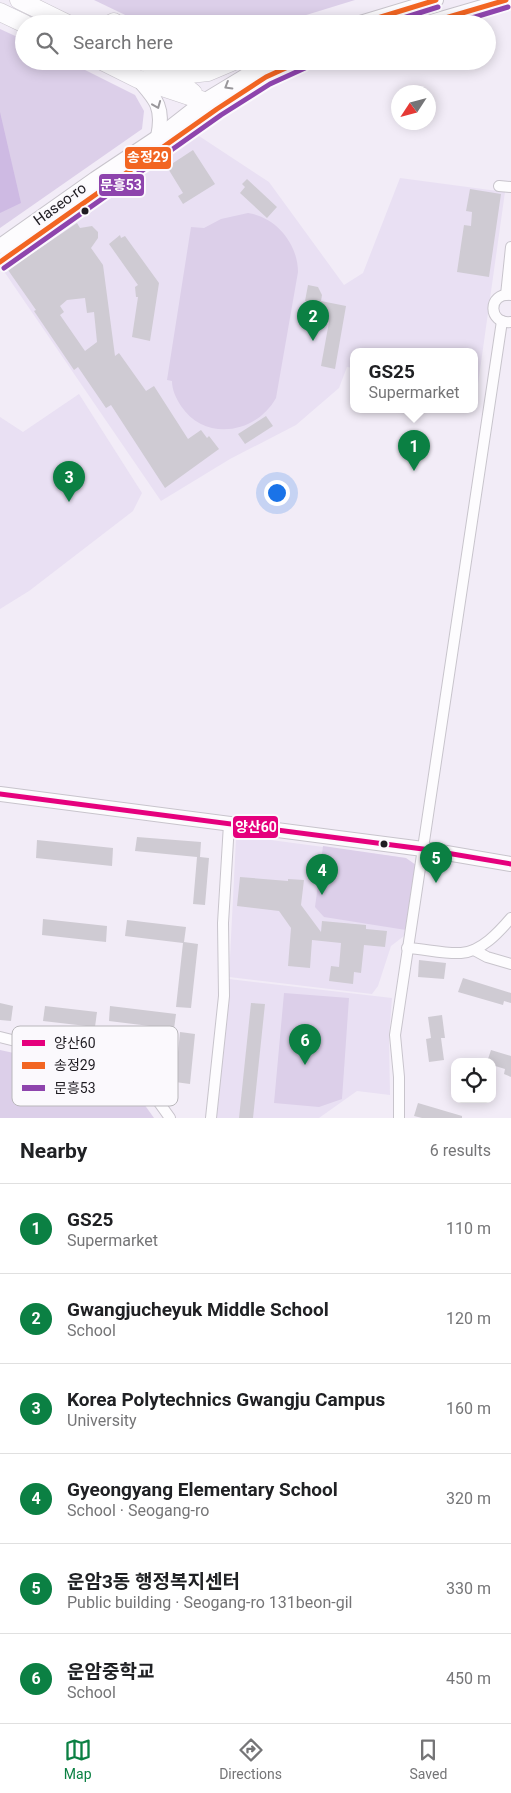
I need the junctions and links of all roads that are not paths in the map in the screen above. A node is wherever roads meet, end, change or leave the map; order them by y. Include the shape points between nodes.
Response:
1 (18, 0) edge
2 (436, 0) edge
3 (506, 0) edge
4 (0, 12) edge
5 (49, 15) edge
6 (387, 15) edge
7 (455, 15) edge
8 (15, 19) edge
9 (121, 70) edge
10 (160, 70) edge
11 (213, 70) edge
12 (258, 70) edge
13 (282, 70) edge
14 (172, 76) junction
15 (138, 78) junction
16 (211, 105) junction
17 (158, 137) junction
18 (499, 186) dead end
19 (511, 187) edge
20 (0, 246) edge
21 (511, 247) edge
22 (0, 262) edge
23 (508, 295) edge
24 (506, 322) edge
25 (0, 794) edge
26 (229, 824) junction
27 (423, 850) junction
28 (511, 864) edge
29 (511, 918) edge
30 (407, 948) junction
31 (474, 950) junction
32 (511, 964) edge
33 (161, 1106) edge
34 (170, 1118) edge
35 (210, 1118) edge
36 (399, 1118) edge

1 - 5 highway
2 - 6 street
3 - 7 street
4 - 8 highway
9 - 15 highway
10 - 14 highway
11 - 14 highway
12 -> 16 street, Haseo-ro
13 - 16 street, Haseo-ro
14 - 16 highway
15 - 16 highway
15 -> 17 street via 154,97 159,109
16 - 17 street, Haseo-ro
16 - 22 street, Haseo-ro
17 - 20 street, Haseo-ro
18 - 19 street
21 - 23 street
23 - 24 street via 499,297 493,305 495,315
24 - 27 street
25 - 26 street
26 - 27 street
26 - 35 street via 223,923 224,996
27 - 28 street
27 - 30 street
29 - 31 street
30 - 31 street via 462,953
30 - 36 street via 395,1035 400,1077
31 - 32 street
33 - 34 street

